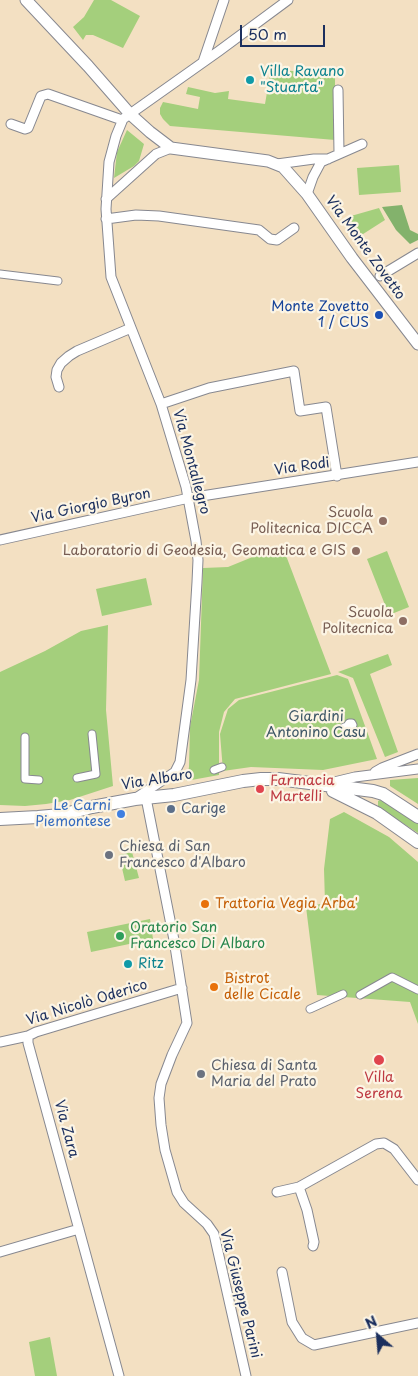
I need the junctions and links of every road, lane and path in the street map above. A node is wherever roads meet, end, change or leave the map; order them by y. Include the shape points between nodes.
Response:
1 (26, 0) edge
2 (224, 0) edge
3 (288, 0) edge
4 (203, 62) junction
5 (338, 90) dead end
6 (126, 117) junction
7 (11, 124) dead end
8 (362, 144) dead end
9 (172, 148) junction
10 (339, 153) junction
11 (328, 159) junction
12 (276, 164) junction
13 (307, 194) junction
14 (106, 199) junction
15 (106, 219) junction
16 (294, 228) dead end
17 (418, 253) edge
18 (0, 274) edge
19 (380, 276) dead end
20 (58, 281) dead end
21 (131, 328) junction
22 (418, 344) edge
23 (59, 387) dead end
24 (160, 404) junction
25 (418, 462) edge
26 (338, 476) junction
27 (189, 498) junction
28 (0, 540) edge
29 (92, 734) dead end
30 (25, 737) dead end
31 (418, 754) edge
32 (222, 767) dead end
33 (418, 769) edge
34 (214, 770) dead end
35 (372, 774) junction
36 (77, 778) dead end
37 (39, 780) dead end
38 (319, 785) junction
39 (141, 798) junction
40 (418, 817) edge
41 (0, 819) edge
42 (418, 842) edge
43 (182, 988) junction
44 (418, 990) edge
45 (343, 994) dead end
46 (360, 995) dead end
47 (310, 1009) dead end
48 (28, 1036) junction
49 (0, 1042) edge
50 (418, 1180) edge
51 (299, 1188) junction
52 (277, 1192) dead end
53 (79, 1229) junction
54 (313, 1246) dead end
55 (0, 1252) edge
56 (282, 1272) dead end
57 (418, 1323) edge
58 (119, 1376) edge
59 (246, 1376) edge

1 - 6 street, Via Monte Zovetto via 117,99
2 - 4 street
3 - 4 street
4 - 6 street
5 - 10 street
6 - 7 street via 48,94 41,96 28,128
6 - 9 street, Via Monte Zovetto
6 - 14 street, Via Montallegro via 116,136 109,162
8 - 10 street, Via Monte Zovetto
9 - 12 street, Via Monte Zovetto
9 - 14 street via 156,154
10 - 11 street, Via Monte Zovetto
11 - 12 street, Via Monte Zovetto
11 - 13 street, Via Monte Zovetto via 321,162
12 - 13 street, Via Monte Zovetto via 283,167
13 - 22 street, Via Monte Zovetto
14 - 15 street, Via Montallegro
15 - 16 street via 159,216 259,230 270,239 277,240
15 - 21 street, Via Montallegro via 111,277
17 - 19 street, Via Monte Zovetto
18 - 20 street
21 - 23 street via 68,356 57,370
21 - 24 street, Via Montallegro
24 - 26 street via 209,388 294,371 300,411 326,407
24 - 27 street, Via Montallegro
25 - 26 street, Via Rodi
26 - 27 street, Via Rodi
27 - 28 street, Via Giorgio Byron
27 - 39 street, Via Montallegro via 196,541 197,582 191,680 180,762 175,772
29 - 36 street via 96,774
30 - 37 street via 25,779
31 - 35 street
32 - 34 street
33 - 35 street
35 - 38 street
38 - 39 main road, Via Albaro via 261,779
38 - 40 main road via 383,794
38 - 42 main road via 377,813
39 - 41 main road, Via Albaro via 61,814
39 - 43 street, Via Giuseppe Parini
43 - 48 street, Via Nicolò Oderico
43 - 59 street, Via Giuseppe Parini via 187,1023 161,1084 159,1098 165,1150 177,1192 214,1234
44 - 46 street via 392,978
45 - 47 street
48 - 49 street, Via Nicolò Oderico
48 - 53 street, Via Zara
50 - 51 street via 394,1149 384,1143 376,1144
51 - 52 street
51 - 54 street via 307,1210
53 - 55 street
53 - 58 street, Via Zara
56 - 57 street via 292,1322 302,1338 314,1345

